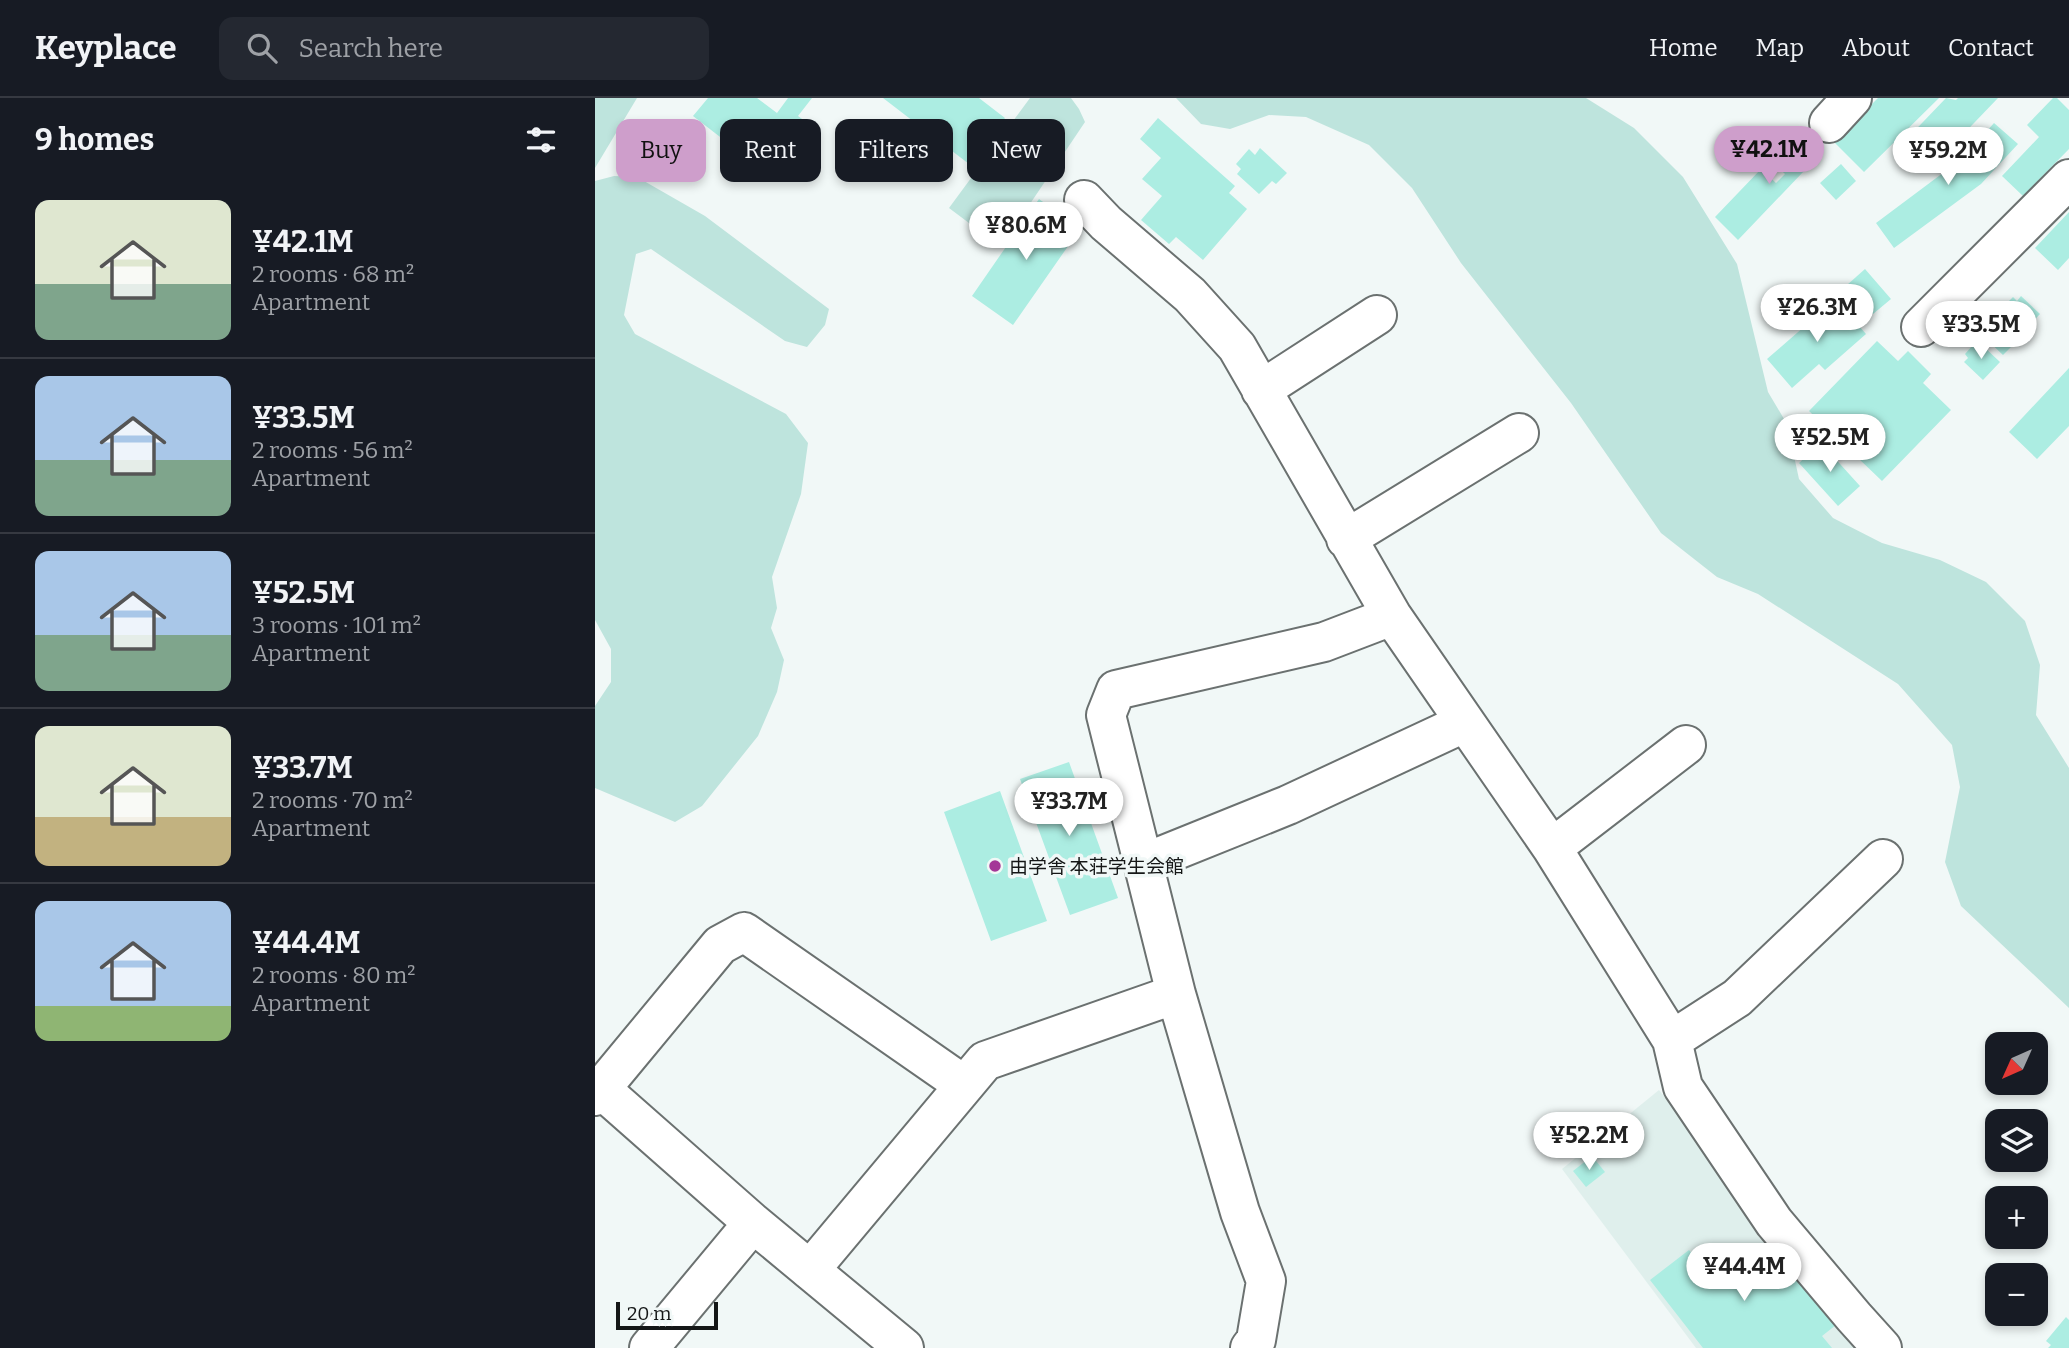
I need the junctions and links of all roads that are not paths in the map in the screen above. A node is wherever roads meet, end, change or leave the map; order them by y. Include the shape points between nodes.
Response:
1 (2069, 179) edge
2 (1084, 200) dead end
3 (1377, 315) dead end
4 (1921, 327) dead end
5 (1261, 390) junction
6 (1519, 433) dead end
7 (1346, 539) junction
8 (1392, 616) junction
9 (1464, 723) junction
10 (1686, 745) dead end
11 (1552, 849) junction
12 (1883, 859) dead end
13 (1145, 863) junction
14 (1176, 994) junction
15 (1672, 1040) junction
16 (964, 1085) junction
17 (597, 1090) edge
18 (753, 1223) junction
19 (810, 1270) junction
20 (1257, 1345) edge
21 (649, 1348) edge
22 (904, 1348) edge
23 (1882, 1348) edge

1 - 4 street
2 - 5 street via 1191,295 1237,347
3 - 5 street
5 - 7 street
6 - 7 street
7 - 8 street
8 - 9 street
8 - 13 street via 1324,642 1116,690 1106,715
9 - 11 street
9 - 13 street via 1289,805
10 - 11 street
11 - 15 street
12 - 15 street via 1737,998
13 - 14 street
14 - 16 street via 985,1061
14 - 20 street via 1240,1212 1266,1281
15 - 23 street via 1683,1087 1767,1211
16 - 17 street via 744,932 720,945
16 - 19 street
17 - 18 street
18 - 19 street
18 - 21 street
19 - 22 street

